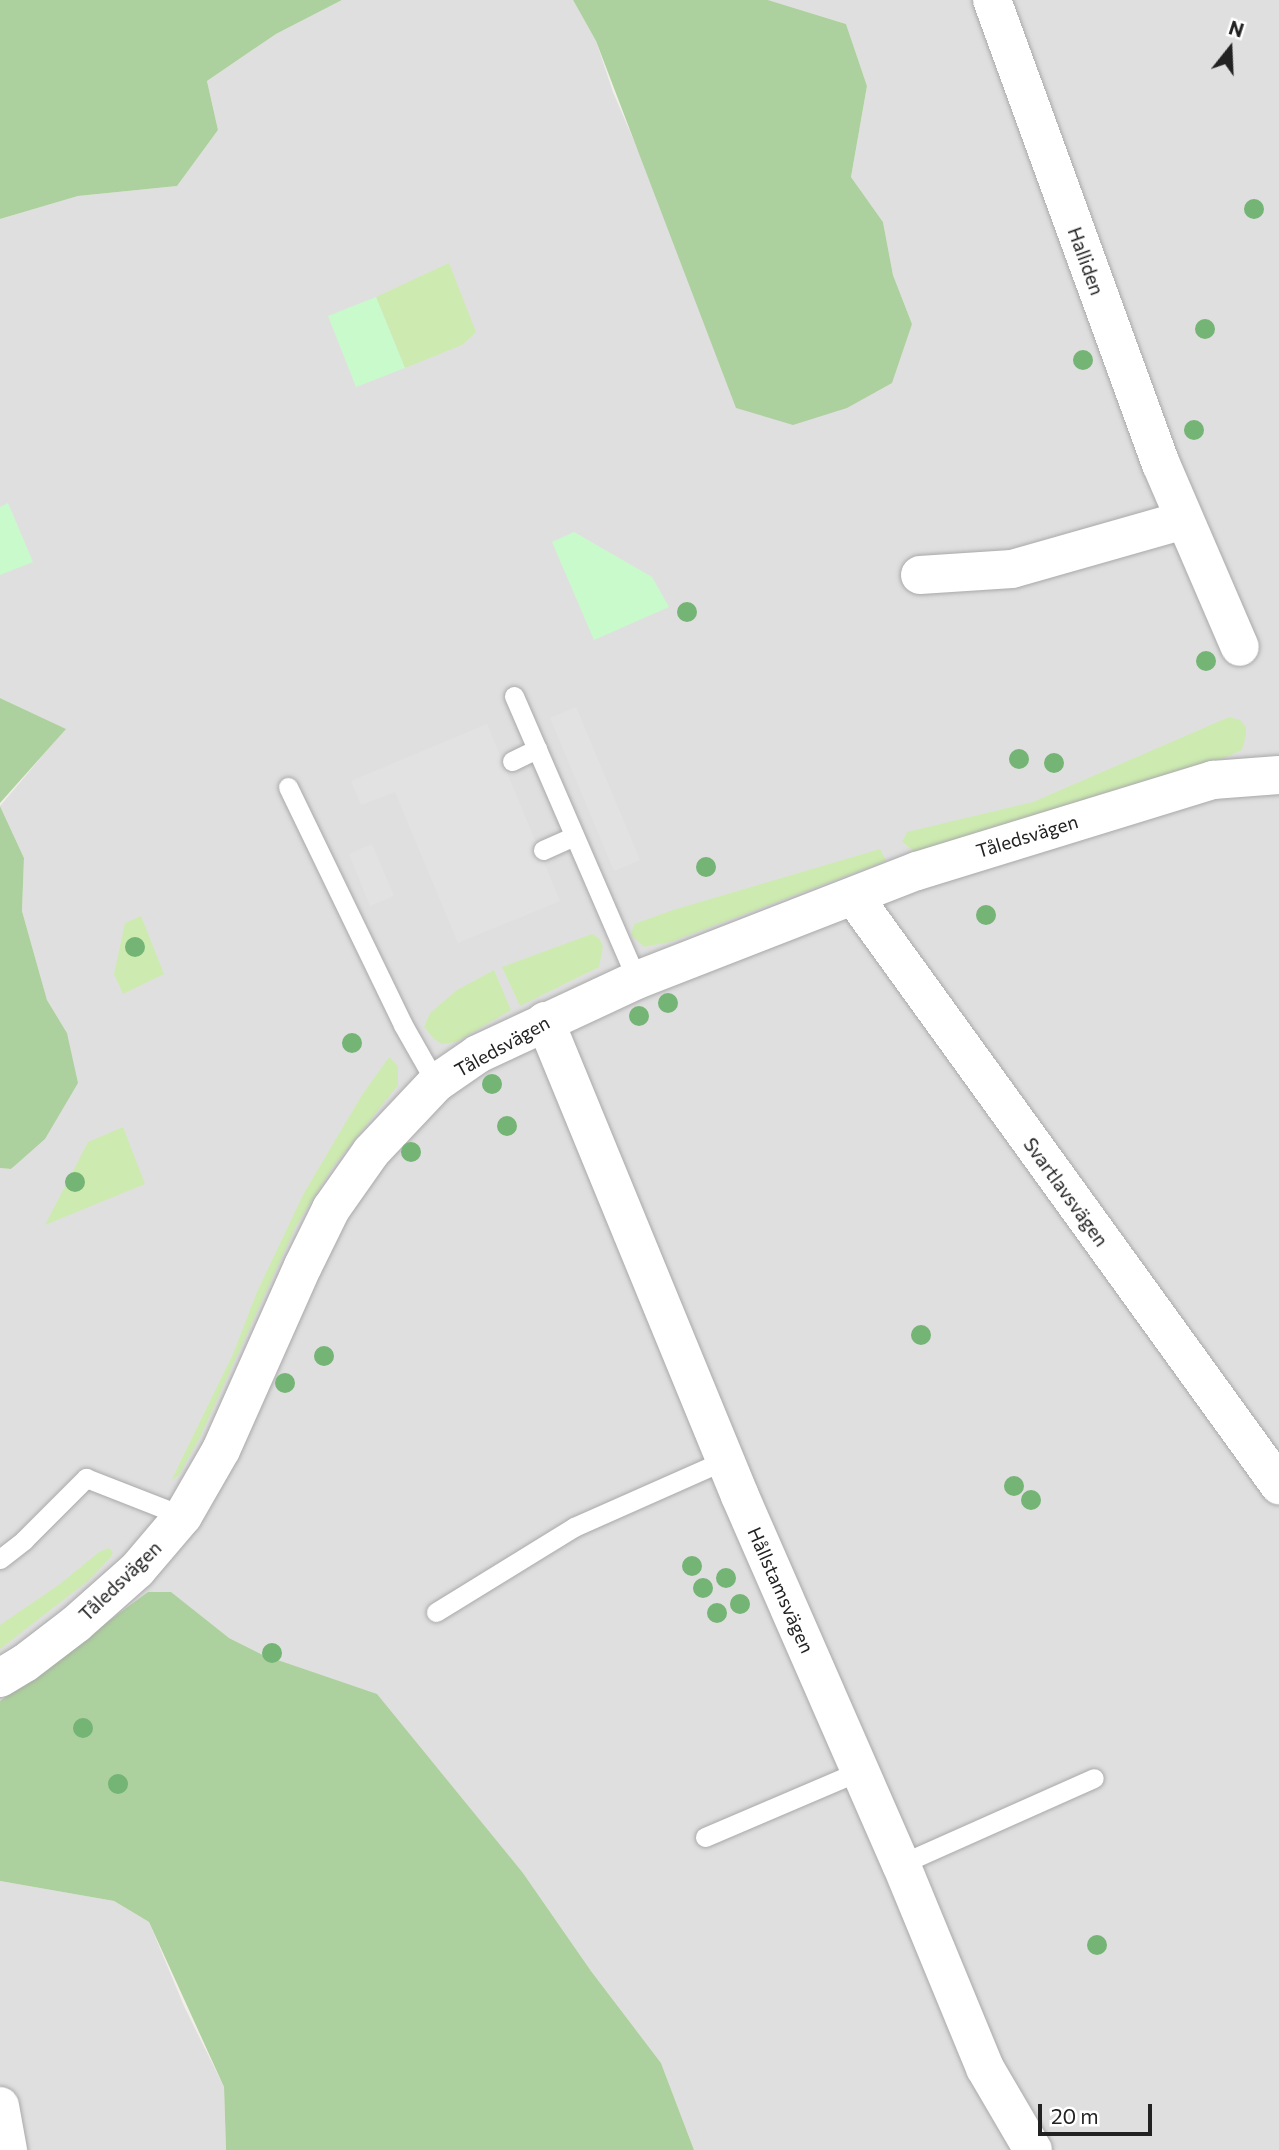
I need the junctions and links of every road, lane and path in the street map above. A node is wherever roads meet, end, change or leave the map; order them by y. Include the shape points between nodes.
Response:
1 (992, 0) edge
2 (1184, 520) junction
3 (920, 575) dead end
4 (1240, 647) dead end
5 (514, 696) dead end
6 (537, 749) junction
7 (512, 761) dead end
8 (1279, 775) edge
9 (288, 787) dead end
10 (574, 836) junction
11 (543, 850) dead end
12 (854, 897) junction
13 (637, 980) junction
14 (544, 1021) junction
15 (436, 1083) junction
16 (725, 1460) junction
17 (1279, 1485) edge
18 (183, 1516) junction
19 (0, 1559) edge
20 (436, 1612) dead end
21 (0, 1678) edge
22 (860, 1771) junction
23 (1094, 1778) dead end
24 (705, 1837) dead end
25 (901, 1864) junction
26 (0, 2106) edge
27 (8, 2150) edge
28 (1033, 2150) edge

1 - 2 street, Halliden via 1105,318
2 - 3 street via 1012,569
2 - 4 street, Halliden
5 - 6 lane
6 - 7 lane
6 - 10 lane
8 - 12 street, Tåledsvägen via 1191,786 960,856
9 - 15 lane via 403,1025
10 - 11 lane
10 - 13 lane
12 - 13 street, Tåledsvägen
12 - 17 street, Svartlavsvägen
13 - 14 street, Tåledsvägen
14 - 15 street, Tåledsvägen via 478,1054
14 - 16 street, Hållstamsvägen
15 - 18 street, Tåledsvägen via 372,1152 331,1209 221,1450
16 - 20 lane via 574,1527
16 - 22 street, Hållstamsvägen
18 - 19 lane via 86,1478
18 - 21 street, Tåledsvägen via 117,1588
22 - 24 lane
22 - 25 street, Hållstamsvägen
23 - 25 lane
25 - 28 street, Hållstamsvägen via 985,2068
26 - 27 street

